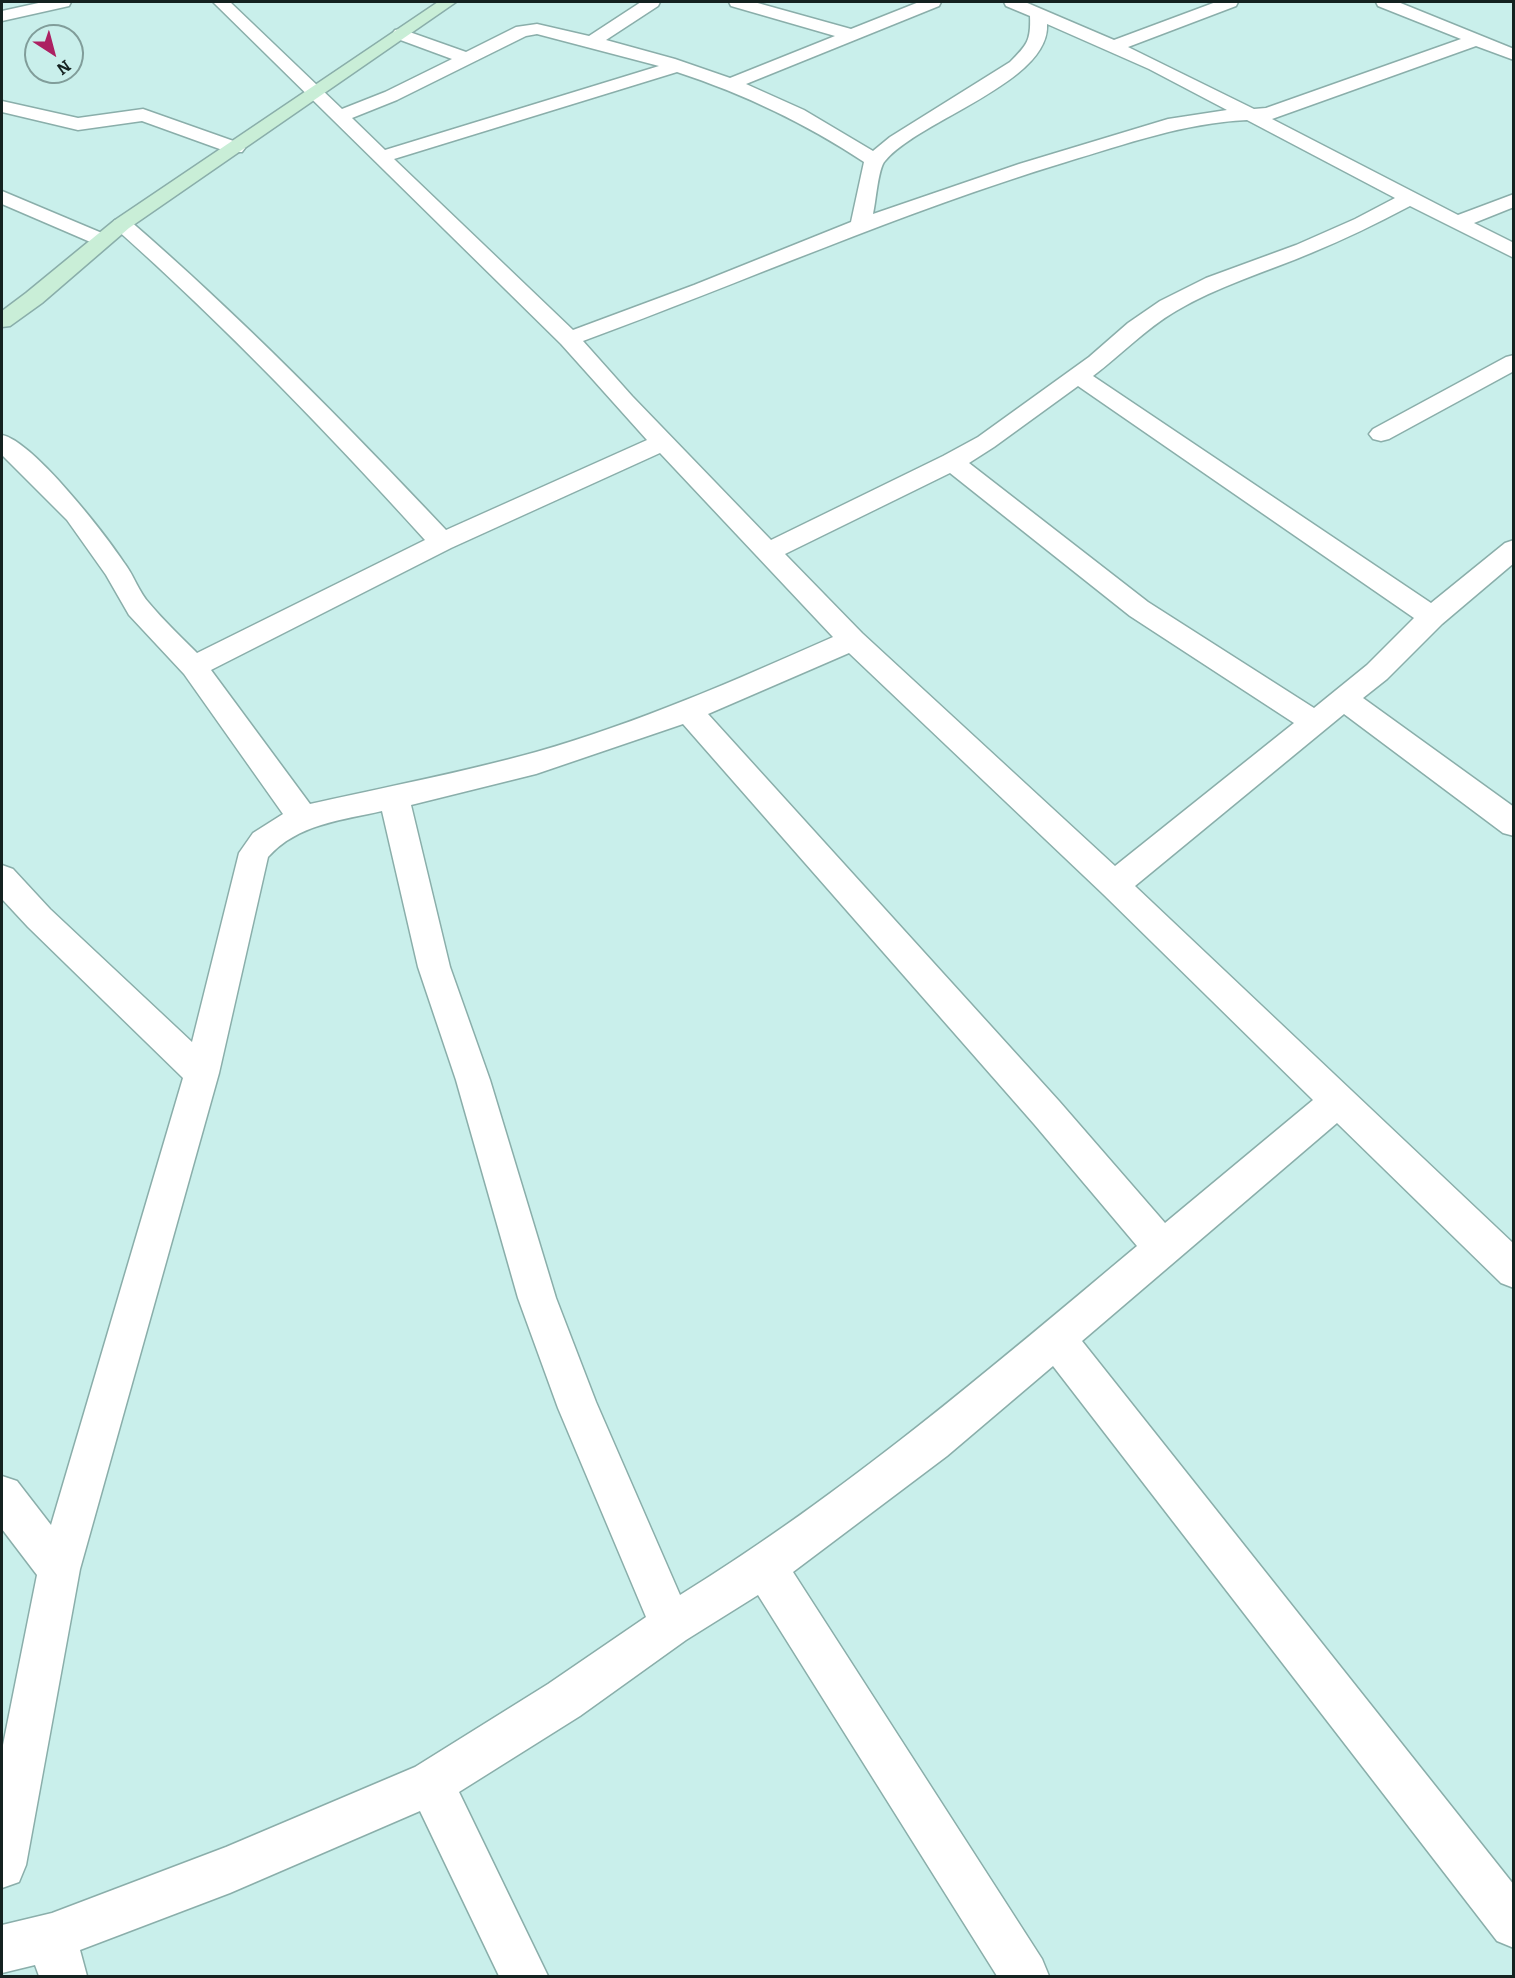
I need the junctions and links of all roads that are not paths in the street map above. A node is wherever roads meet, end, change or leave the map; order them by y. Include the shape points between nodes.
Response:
1 (63, 2) edge
2 (220, 2) edge
3 (448, 2) edge
4 (652, 2) edge
5 (737, 2) edge
6 (933, 2) edge
7 (1012, 2) edge
8 (1230, 2) edge
9 (1384, 2) edge
10 (1038, 14) junction
11 (2, 16) edge
12 (401, 34) junction
13 (848, 34) junction
14 (1476, 40) junction
15 (591, 42) junction
16 (1112, 47) junction
17 (1514, 55) edge
18 (467, 58) junction
19 (676, 66) junction
20 (730, 84) junction
21 (315, 94) junction
22 (2, 106) edge
23 (1247, 114) junction
24 (340, 116) junction
25 (235, 148) junction
26 (381, 157) junction
27 (874, 160) junction
28 (2, 197) edge
29 (1410, 198) junction
30 (1514, 200) edge
31 (1458, 222) junction
32 (122, 224) junction
33 (861, 225) junction
34 (102, 240) junction
35 (1514, 252) edge
36 (2, 321) edge
37 (569, 339) junction
38 (1514, 362) edge
39 (1078, 376) junction
40 (1381, 434) dead end
41 (2, 442) edge
42 (663, 442) junction
43 (952, 462) junction
44 (442, 542) junction
45 (1514, 549) edge
46 (768, 552) junction
47 (1432, 617) junction
48 (852, 640) junction
49 (194, 667) junction
50 (1344, 699) junction
51 (689, 711) junction
52 (1316, 723) junction
53 (394, 797) junction
54 (303, 818) junction
55 (1514, 824) edge
56 (2, 878) edge
57 (1114, 885) junction
58 (202, 1073) junction
59 (1338, 1101) junction
60 (1163, 1248) junction
61 (1514, 1270) edge
62 (1056, 1339) junction
63 (2, 1496) edge
64 (765, 1567) junction
65 (59, 1569) junction
66 (671, 1625) junction
67 (431, 1783) junction
68 (2, 1864) edge
69 (1514, 1924) edge
70 (2, 1948) edge
71 (58, 1957) edge
72 (524, 1977) edge
73 (1024, 1977) edge

1 - 11 street
2 - 21 street
3 - 12 street
4 - 15 street
5 - 13 street
6 - 13 street
7 - 10 street
8 - 16 street
9 - 14 street
10 - 16 street
10 - 27 street via 1039,33 1034,48 1016,66 897,141
12 - 18 street
12 - 21 street
13 - 20 street
14 - 17 street
14 - 23 street via 1274,112
15 - 18 street via 537,29 522,31
15 - 19 street
16 - 23 street
18 - 24 street
19 - 20 street
19 - 26 street
20 - 27 street via 815,123
21 - 24 street
21 - 25 street
22 - 25 street via 78,124 143,115
23 - 29 street
23 - 33 street via 1214,116 1136,133
24 - 26 street
25 - 32 street
26 - 37 street
27 - 33 street
28 - 34 street
29 - 31 street
29 - 39 street via 1362,223 1214,283 1168,306
30 - 31 street
31 - 35 street
32 - 34 street
32 - 44 street via 177,271 295,385
33 - 37 street
34 - 36 street
37 - 42 street
38 - 40 street
39 - 43 street
39 - 47 street
41 - 49 street via 76,514 138,608
42 - 44 street
42 - 46 street
43 - 46 street
43 - 52 street via 1139,609
44 - 49 street
45 - 47 street
46 - 48 street
47 - 50 street
48 - 51 street
48 - 57 street
49 - 54 street
50 - 52 street
50 - 55 street
51 - 53 street via 489,777
51 - 60 street via 760,795 1021,1082
52 - 57 street
53 - 54 street
53 - 66 street via 434,967 537,1298 578,1408
54 - 58 street via 261,842 254,854
56 - 58 street
57 - 59 street
58 - 65 street
59 - 60 street
59 - 61 street
60 - 62 street
62 - 64 street via 933,1443
62 - 69 street
63 - 65 street
64 - 66 street
64 - 73 street
65 - 68 street
66 - 67 street via 564,1700
67 - 71 street via 230,1869
67 - 72 street
70 - 71 street

